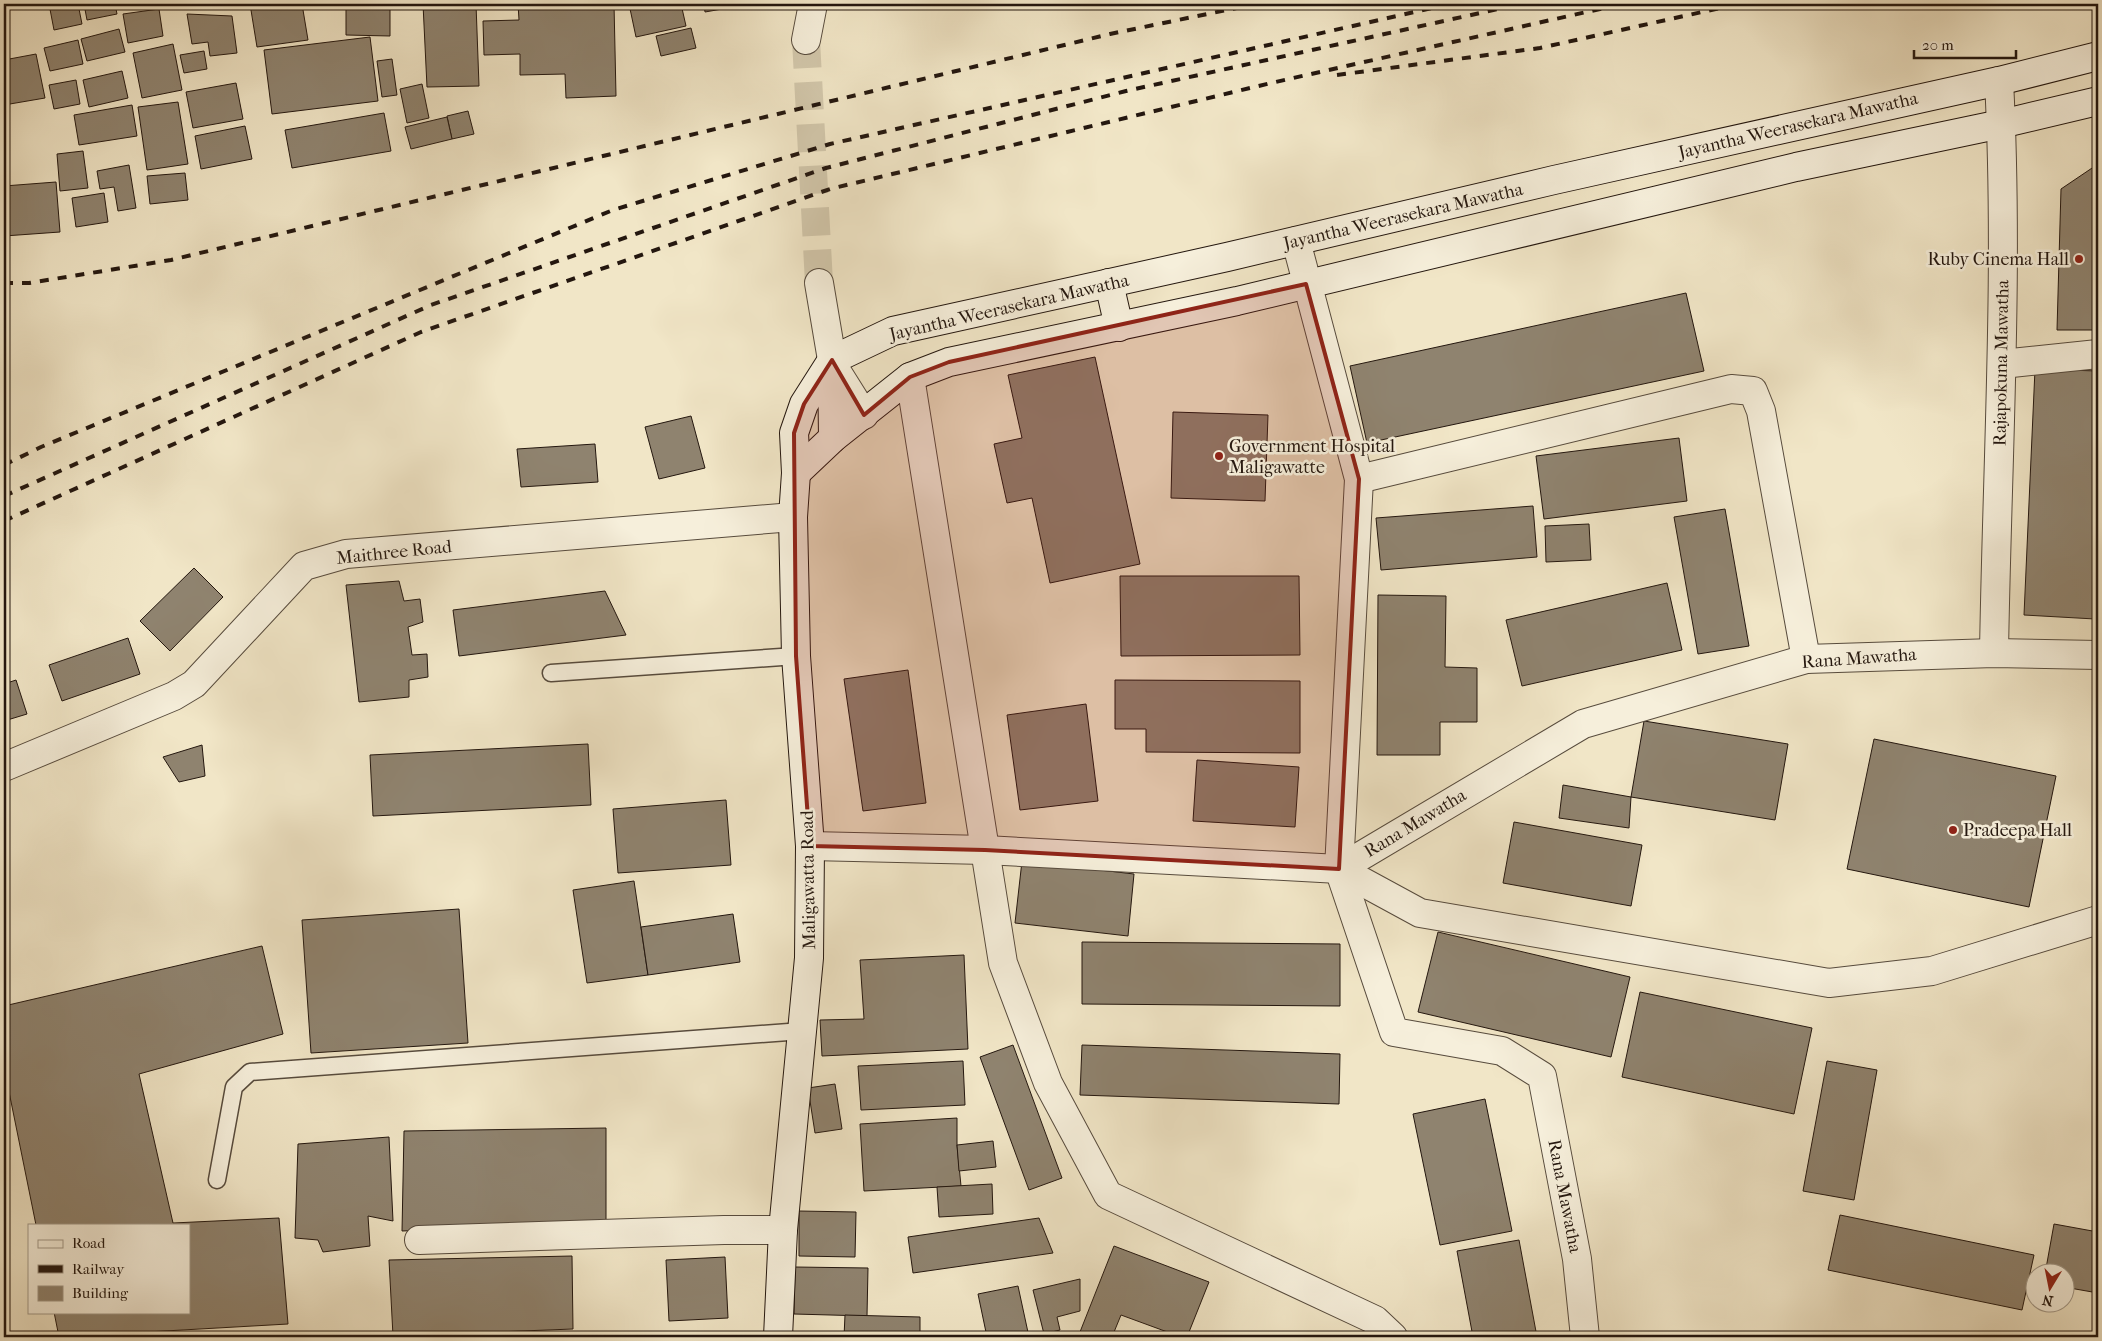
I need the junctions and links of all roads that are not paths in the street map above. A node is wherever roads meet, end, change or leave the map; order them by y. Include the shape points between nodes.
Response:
1 (813, 4) edge
2 (806, 40) tunnel mouth
3 (2098, 56) edge
4 (1999, 81) junction
5 (2098, 101) edge
6 (2002, 124) junction
7 (1296, 241) junction
8 (818, 283) tunnel mouth
9 (1109, 283) junction
10 (1306, 284) junction
11 (1119, 326) junction
12 (2098, 354) edge
13 (832, 360) junction
14 (2002, 364) junction
15 (910, 377) junction
16 (864, 415) junction
17 (833, 438) junction
18 (796, 473) junction
19 (1359, 479) junction
20 (793, 517) junction
21 (1994, 653) junction
22 (2098, 655) edge
23 (796, 656) junction
24 (1806, 659) junction
25 (551, 673) dead end
26 (4, 767) edge
27 (810, 846) junction
28 (985, 850) junction
29 (1339, 869) junction
30 (2098, 920) edge
31 (802, 1031) junction
32 (217, 1180) dead end
33 (783, 1230) junction
34 (419, 1240) dead end
35 (778, 1337) edge
36 (1393, 1337) edge
37 (1585, 1337) edge

1 - 2 street
3 - 4 street, Jayantha Weerasekara Mawatha
4 - 6 street, Rajapokuna Mawatha
4 - 7 street, Jayantha Weerasekara Mawatha
5 - 6 street
6 - 10 street via 1796,167
6 - 14 street, Rajapokuna Mawatha
7 - 9 street, Jayantha Weerasekara Mawatha
7 - 10 street
8 - 13 street
9 - 11 street
9 - 13 street, Jayantha Weerasekara Mawatha via 893,331
10 - 11 street
10 - 19 street
11 - 15 street via 949,362
12 - 14 street
13 - 16 street
13 - 17 street
13 - 18 street via 804,404 794,433
14 - 21 street, Rajapokuna Mawatha
15 - 16 street
15 - 28 street
16 - 17 street
17 - 18 street
18 - 20 street, Maligawatta Road
19 - 24 street via 1731,389 1753,391 1761,411
19 - 29 street
20 - 23 street, Maligawatta Road
20 - 26 street, Maithree Road via 346,554 304,566 194,684 174,696
21 - 22 street, Rana Mawatha
21 - 24 street, Rana Mawatha
23 - 25 lane
23 - 27 street, Maligawatta Road
24 - 29 street, Rana Mawatha via 1583,724
27 - 28 street
27 - 31 street, Maligawatta Road via 809,958
28 - 29 street
28 - 36 street via 1003,963 1048,1083 1108,1195 1375,1320
29 - 30 street via 1420,912 1829,983 1932,971
29 - 37 street, Rana Mawatha via 1394,1032 1502,1051 1542,1076 1577,1258
31 - 32 lane via 250,1072 234,1087
31 - 33 street, Maligawatta Road
33 - 34 street
33 - 35 street, Maligawatta Road

